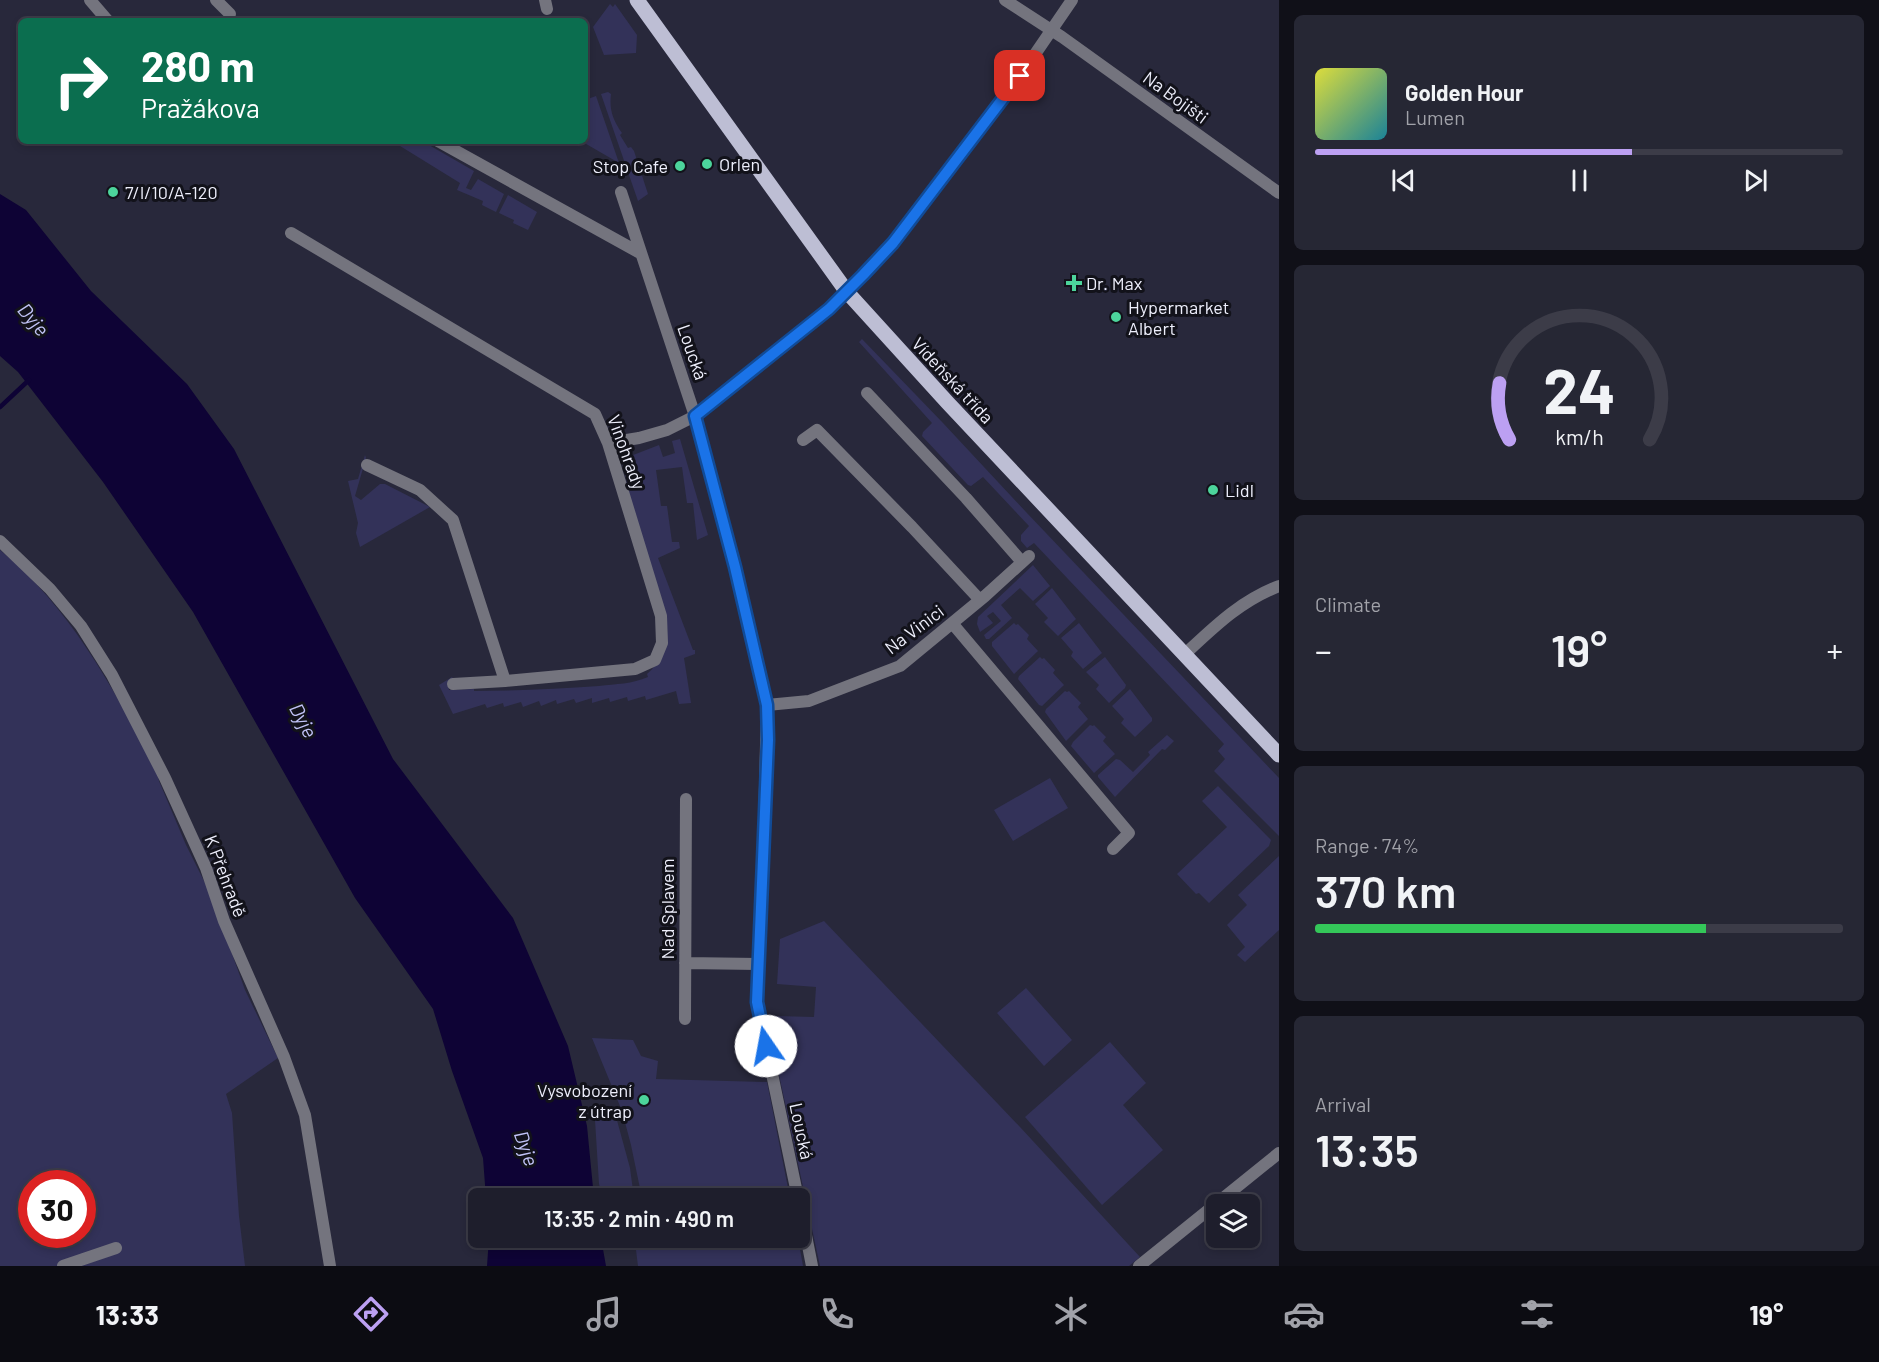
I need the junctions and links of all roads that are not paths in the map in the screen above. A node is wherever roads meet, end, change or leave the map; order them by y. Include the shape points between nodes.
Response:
1 (90, 0) edge
2 (216, 0) edge
3 (636, 0) edge
4 (1005, 0) edge
5 (1072, 0) edge
6 (230, 14) dead end
7 (105, 18) edge
8 (1051, 30) junction
9 (443, 144) edge
10 (621, 192) dead end
11 (1279, 193) edge
12 (291, 233) dead end
13 (640, 253) junction
14 (847, 292) junction
15 (867, 393) dead end
16 (695, 416) junction
17 (803, 440) dead end
18 (608, 443) junction
19 (367, 465) dead end
20 (0, 541) edge
21 (1279, 586) edge
22 (980, 600) junction
23 (952, 623) junction
24 (1185, 654) junction
25 (505, 681) junction
26 (453, 684) dead end
27 (767, 705) junction
28 (1279, 755) edge
29 (686, 799) dead end
30 (1113, 849) dead end
31 (685, 963) junction
32 (758, 964) junction
33 (685, 1019) dead end
34 (1279, 1153) edge
35 (796, 1188) edge
36 (116, 1248) dead end
37 (808, 1248) edge
38 (63, 1266) edge
39 (330, 1266) edge
40 (812, 1266) edge
41 (1139, 1266) edge

1 - 7 street
2 - 6 street
3 - 14 main road, Vídeňská třída
4 - 8 street, Na Bojišti
5 - 8 street
8 - 11 street, Na Bojišti
8 - 14 street via 893,243
9 - 13 street
10 - 13 street, Loucká
12 - 18 street, Vinohrady via 595,414
13 - 16 street, Loucká
14 - 16 street
14 - 24 main road, Vídeňská třída
15 - 22 street, Na Vinici via 1025,559
16 - 18 street via 667,430
16 - 27 street, Loucká
17 - 22 street via 817,430
18 - 25 street, Vinohrady via 661,615 662,643 655,660 634,669
19 - 25 street via 420,490 453,520
20 - 39 street, K Přehradě via 50,589 81,626 112,675 206,868 224,921 305,1115
21 - 24 street via 1230,612
22 - 23 street, Na Vinici
23 - 27 street, Na Vinici via 900,666 809,701
23 - 30 street via 1129,832
24 - 28 main road, Vídeňská třída
25 - 26 street, Vinohrady
27 - 32 street, Loucká
29 - 31 street, Nad Splavem
31 - 32 street
31 - 33 street, Nad Splavem
32 - 35 street, Loucká via 757,1002
34 - 41 street
36 - 38 street
37 - 40 street

